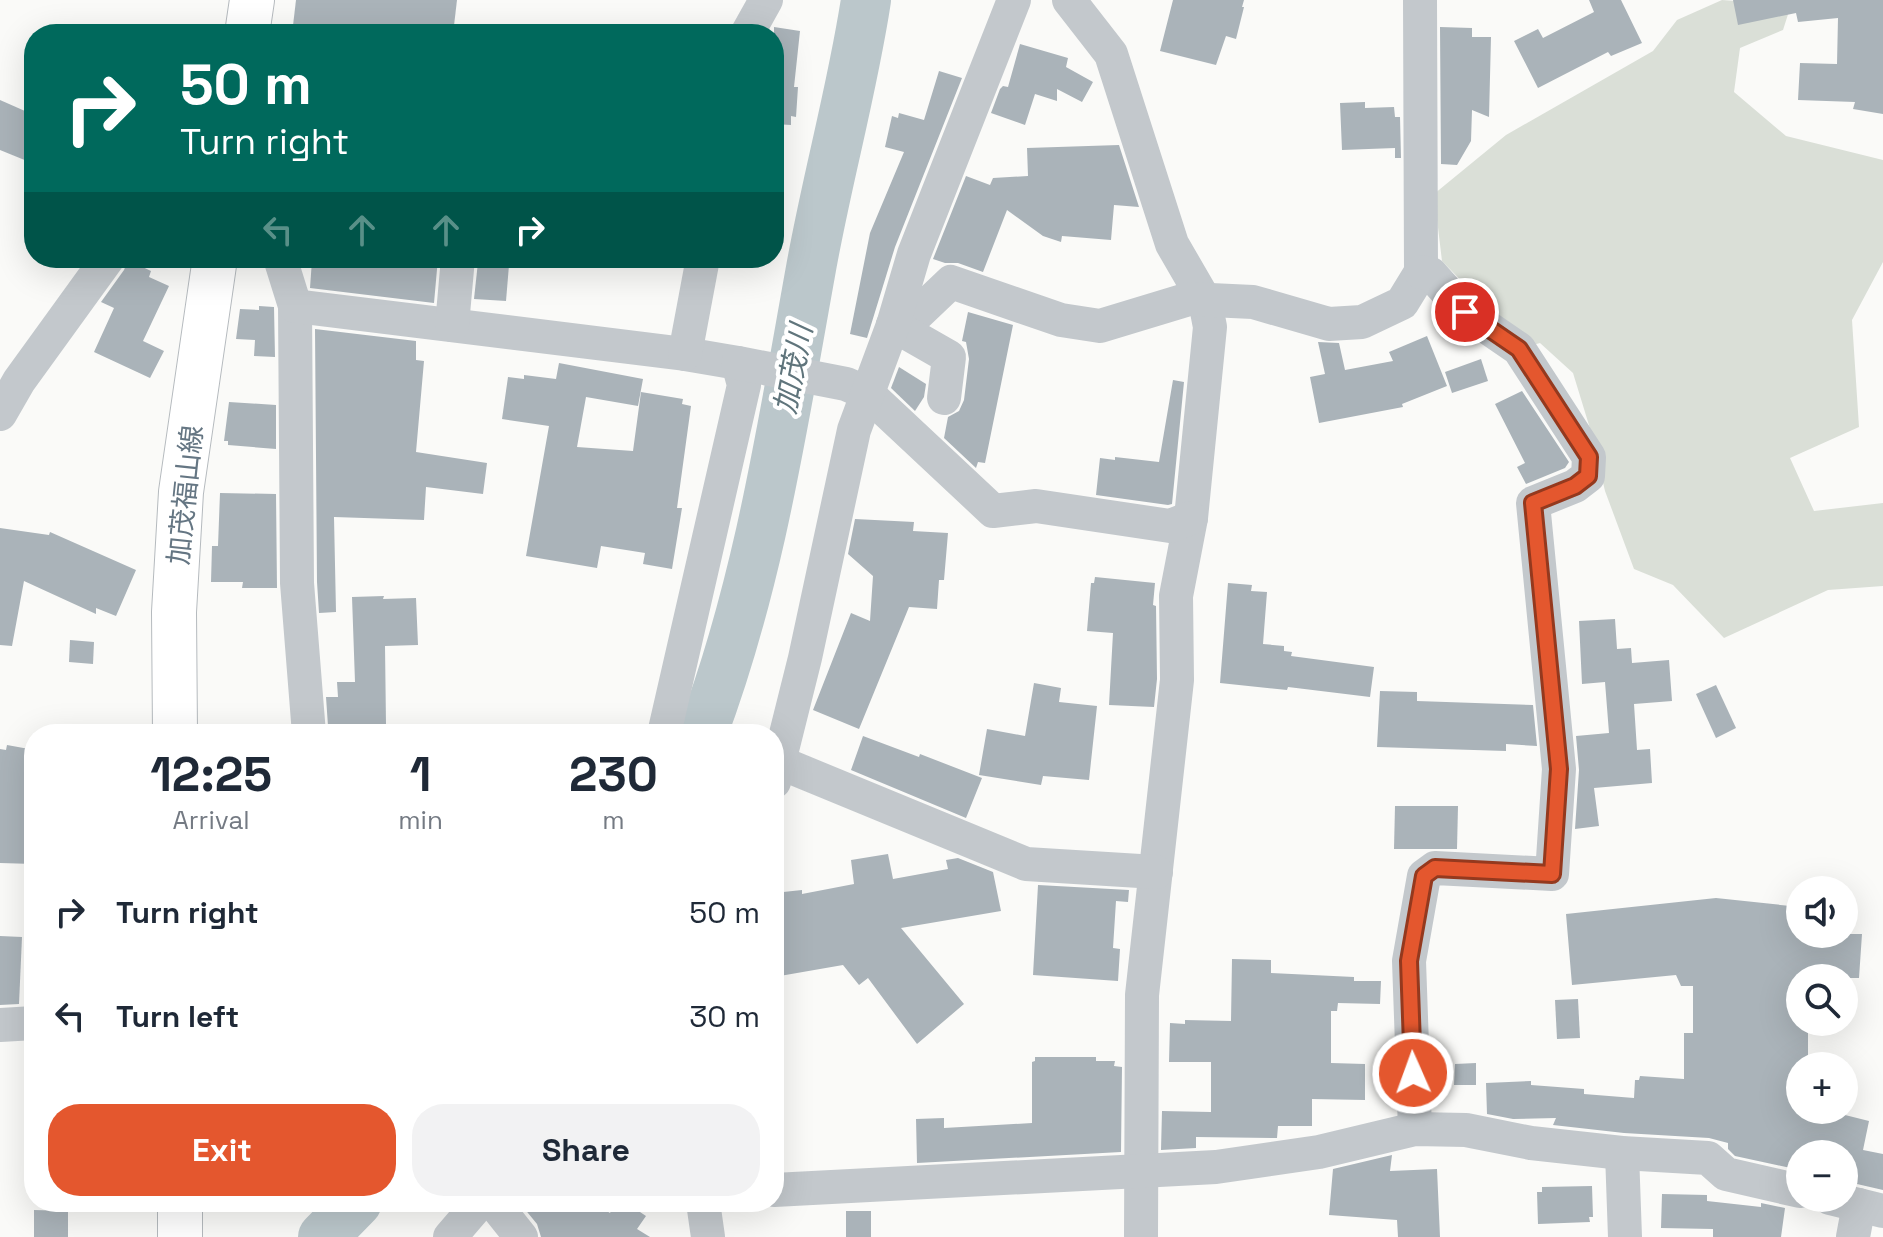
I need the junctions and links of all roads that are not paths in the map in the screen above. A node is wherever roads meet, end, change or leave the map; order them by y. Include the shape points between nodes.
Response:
1 (252, 0) edge
2 (766, 0) edge
3 (1014, 0) edge
4 (1069, 0) edge
5 (1420, 0) edge
6 (248, 24) edge
7 (753, 24) edge
8 (101, 268) edge
9 (214, 268) edge
10 (283, 268) edge
11 (457, 268) edge
12 (701, 268) edge
13 (1421, 272) junction
14 (1205, 301) junction
15 (295, 306) junction
16 (452, 325) junction
17 (893, 325) junction
18 (685, 354) junction
19 (744, 364) junction
20 (856, 388) junction
21 (944, 398) dead end
22 (0, 414) edge
23 (1191, 518) junction
24 (175, 724) edge
25 (308, 724) edge
26 (666, 724) edge
27 (784, 741) edge
28 (784, 775) edge
29 (1156, 872) junction
30 (24, 1024) edge
31 (0, 1025) edge
32 (1415, 1129) junction
33 (1622, 1153) junction
34 (1142, 1173) junction
35 (1786, 1188) edge
36 (784, 1190) edge
37 (180, 1212) edge
38 (471, 1212) edge
39 (501, 1212) edge
40 (704, 1212) edge
41 (180, 1237) edge
42 (450, 1237) edge
43 (521, 1237) edge
44 (708, 1237) edge
45 (1141, 1237) edge
46 (1625, 1237) edge

1 - 6 main road
2 - 7 street
3 - 17 street via 914,254
4 - 14 street via 1111,54 1172,244
5 - 13 street
8 - 22 street
9 - 24 main road, 加茂福山線 via 181,492
10 - 15 street
11 - 16 street
12 - 18 street
13 - 14 street via 1402,303 1362,322 1329,324 1253,302
13 - 32 street via 1431,274 1465,312 1519,349 1589,457 1588,476 1533,503 1559,769 1552,874 1435,868 1424,876 1409,961
14 - 17 street via 1189,299 1100,326 1061,320 951,282 910,321
14 - 23 street via 1210,327
15 - 16 street
15 - 25 street via 297,583
16 - 18 street
17 - 20 street
17 - 21 street via 949,357
18 - 19 street
19 - 20 street
19 - 26 street via 744,385
20 - 23 street via 993,511 1036,506 1170,526
20 - 27 street via 854,430
23 - 29 street via 1176,596 1177,680
28 - 29 street via 1026,864
29 - 34 street via 1142,995
30 - 31 street
32 - 33 street via 1466,1130
32 - 34 street via 1319,1152
33 - 35 street via 1708,1158 1726,1174
33 - 46 street
34 - 36 street
34 - 45 street
37 - 41 main road
38 - 42 street
39 - 43 street
40 - 44 street

